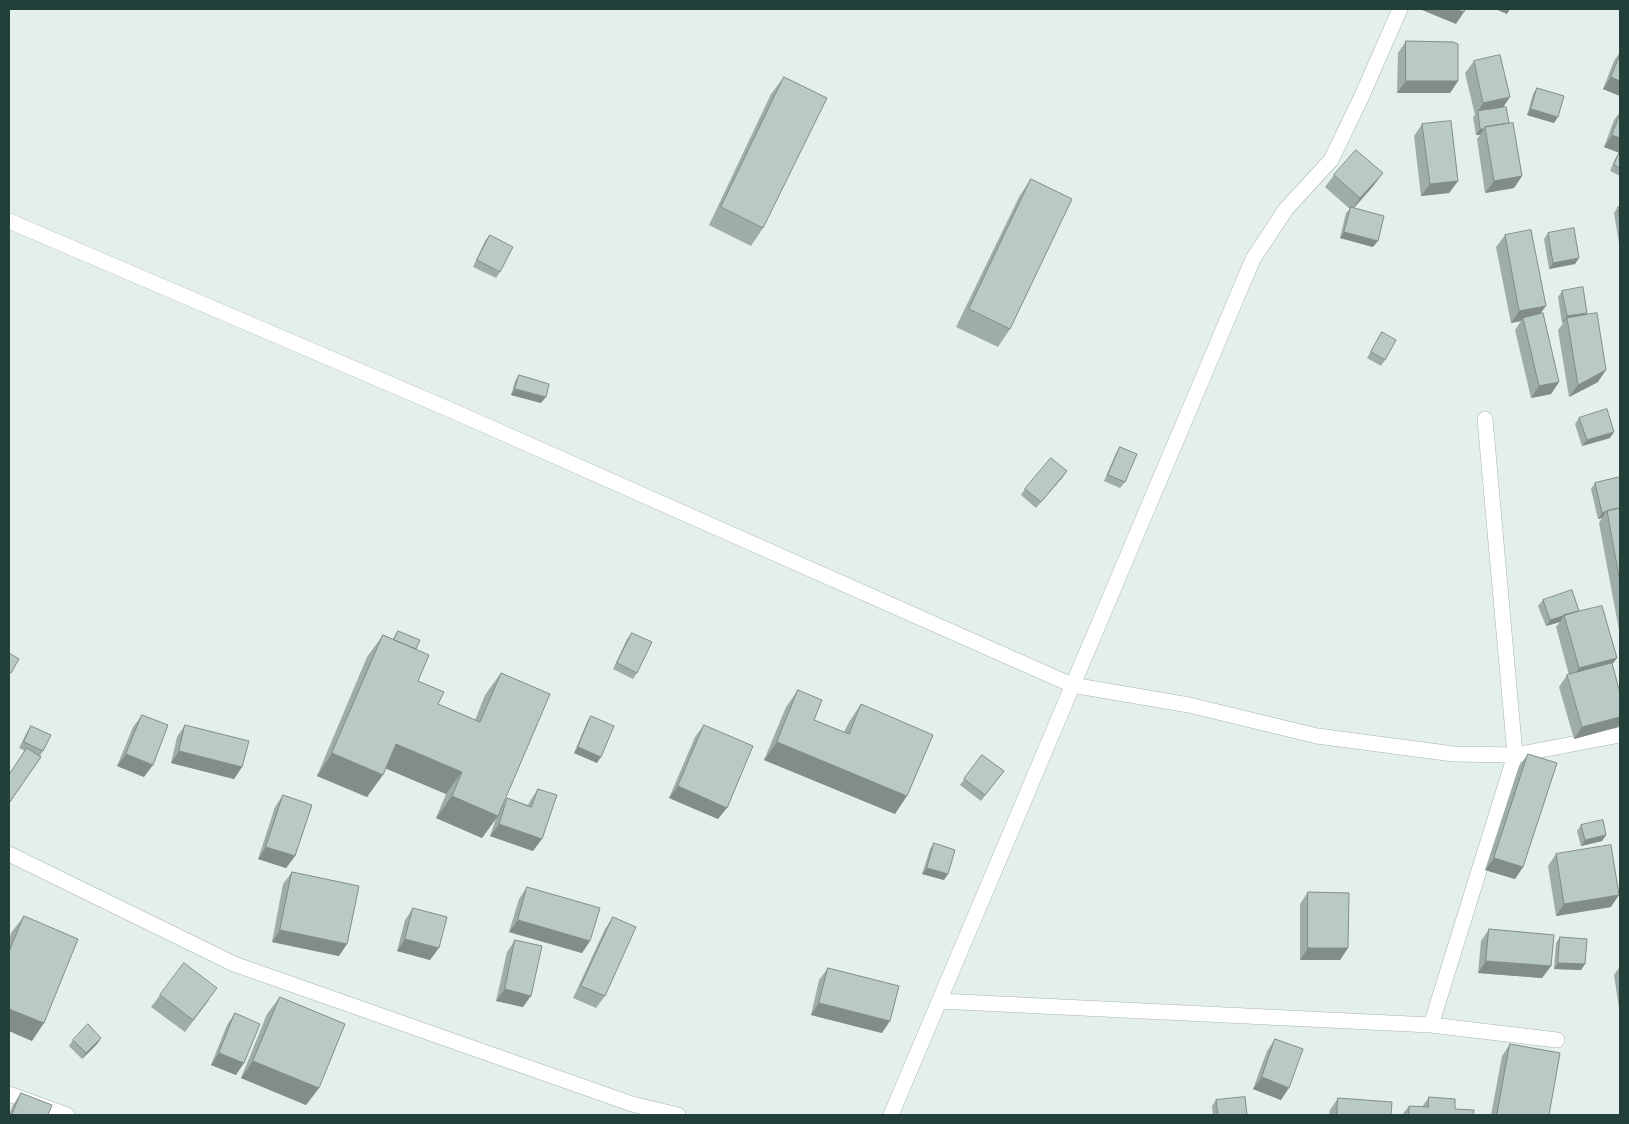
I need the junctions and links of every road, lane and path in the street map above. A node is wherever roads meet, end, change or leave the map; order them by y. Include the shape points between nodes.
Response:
1 (1400, 9) edge
2 (9, 221) edge
3 (1485, 419) dead end
4 (1072, 685) junction
5 (1620, 735) edge
6 (1516, 755) junction
7 (9, 854) edge
8 (939, 1001) junction
9 (1431, 1025) junction
10 (1556, 1040) dead end
11 (9, 1094) edge
12 (67, 1115) edge
13 (678, 1115) edge
14 (891, 1115) edge

1 - 4 street via 1331,160 1286,209 1253,259
2 - 4 street via 453,411
3 - 6 street
4 - 6 street via 1189,705 1317,736 1454,754
4 - 8 street
5 - 6 street
6 - 9 street
7 - 13 street via 234,964 632,1104
8 - 9 street
8 - 14 street
9 - 10 street
11 - 12 street

